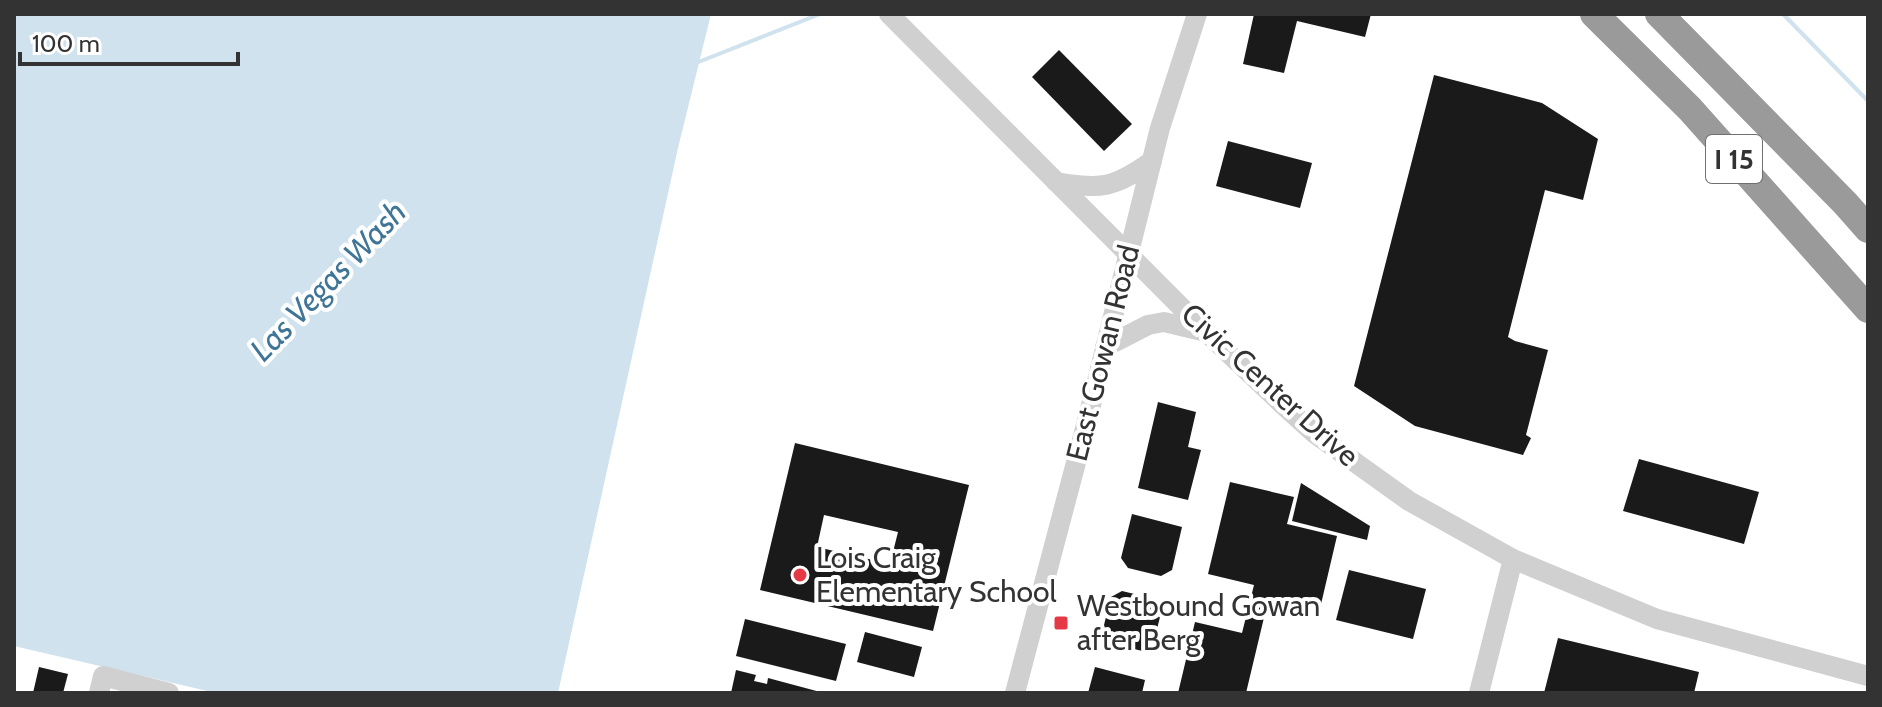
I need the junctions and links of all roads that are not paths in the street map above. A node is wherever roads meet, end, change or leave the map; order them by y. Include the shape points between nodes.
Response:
1 (1197, 14) edge
2 (1594, 14) edge
3 (1659, 14) edge
4 (894, 19) edge
5 (1152, 161) junction
6 (1056, 182) junction
7 (1868, 229) edge
8 (1128, 253) junction
9 (1868, 309) edge
10 (1206, 332) junction
11 (1105, 347) junction
12 (1513, 559) junction
13 (1868, 676) edge
14 (101, 684) edge
15 (169, 693) edge
16 (1015, 693) edge
17 (1479, 693) edge

1 - 5 street, East Gowan Road
2 - 9 highway, I 15 via 1690,109
3 - 7 highway, I 15
4 - 6 street, Civic Center Drive
5 - 6 street via 1112,185
5 - 8 street, East Gowan Road
6 - 8 street, Civic Center Drive
8 - 10 street, Civic Center Drive
8 - 11 street, East Gowan Road
10 - 11 street via 1156,323
10 - 12 street, Civic Center Drive via 1314,433 1409,501
11 - 16 street, East Gowan Road
12 - 13 street, Civic Center Drive via 1657,619
12 - 17 street
14 - 15 street

